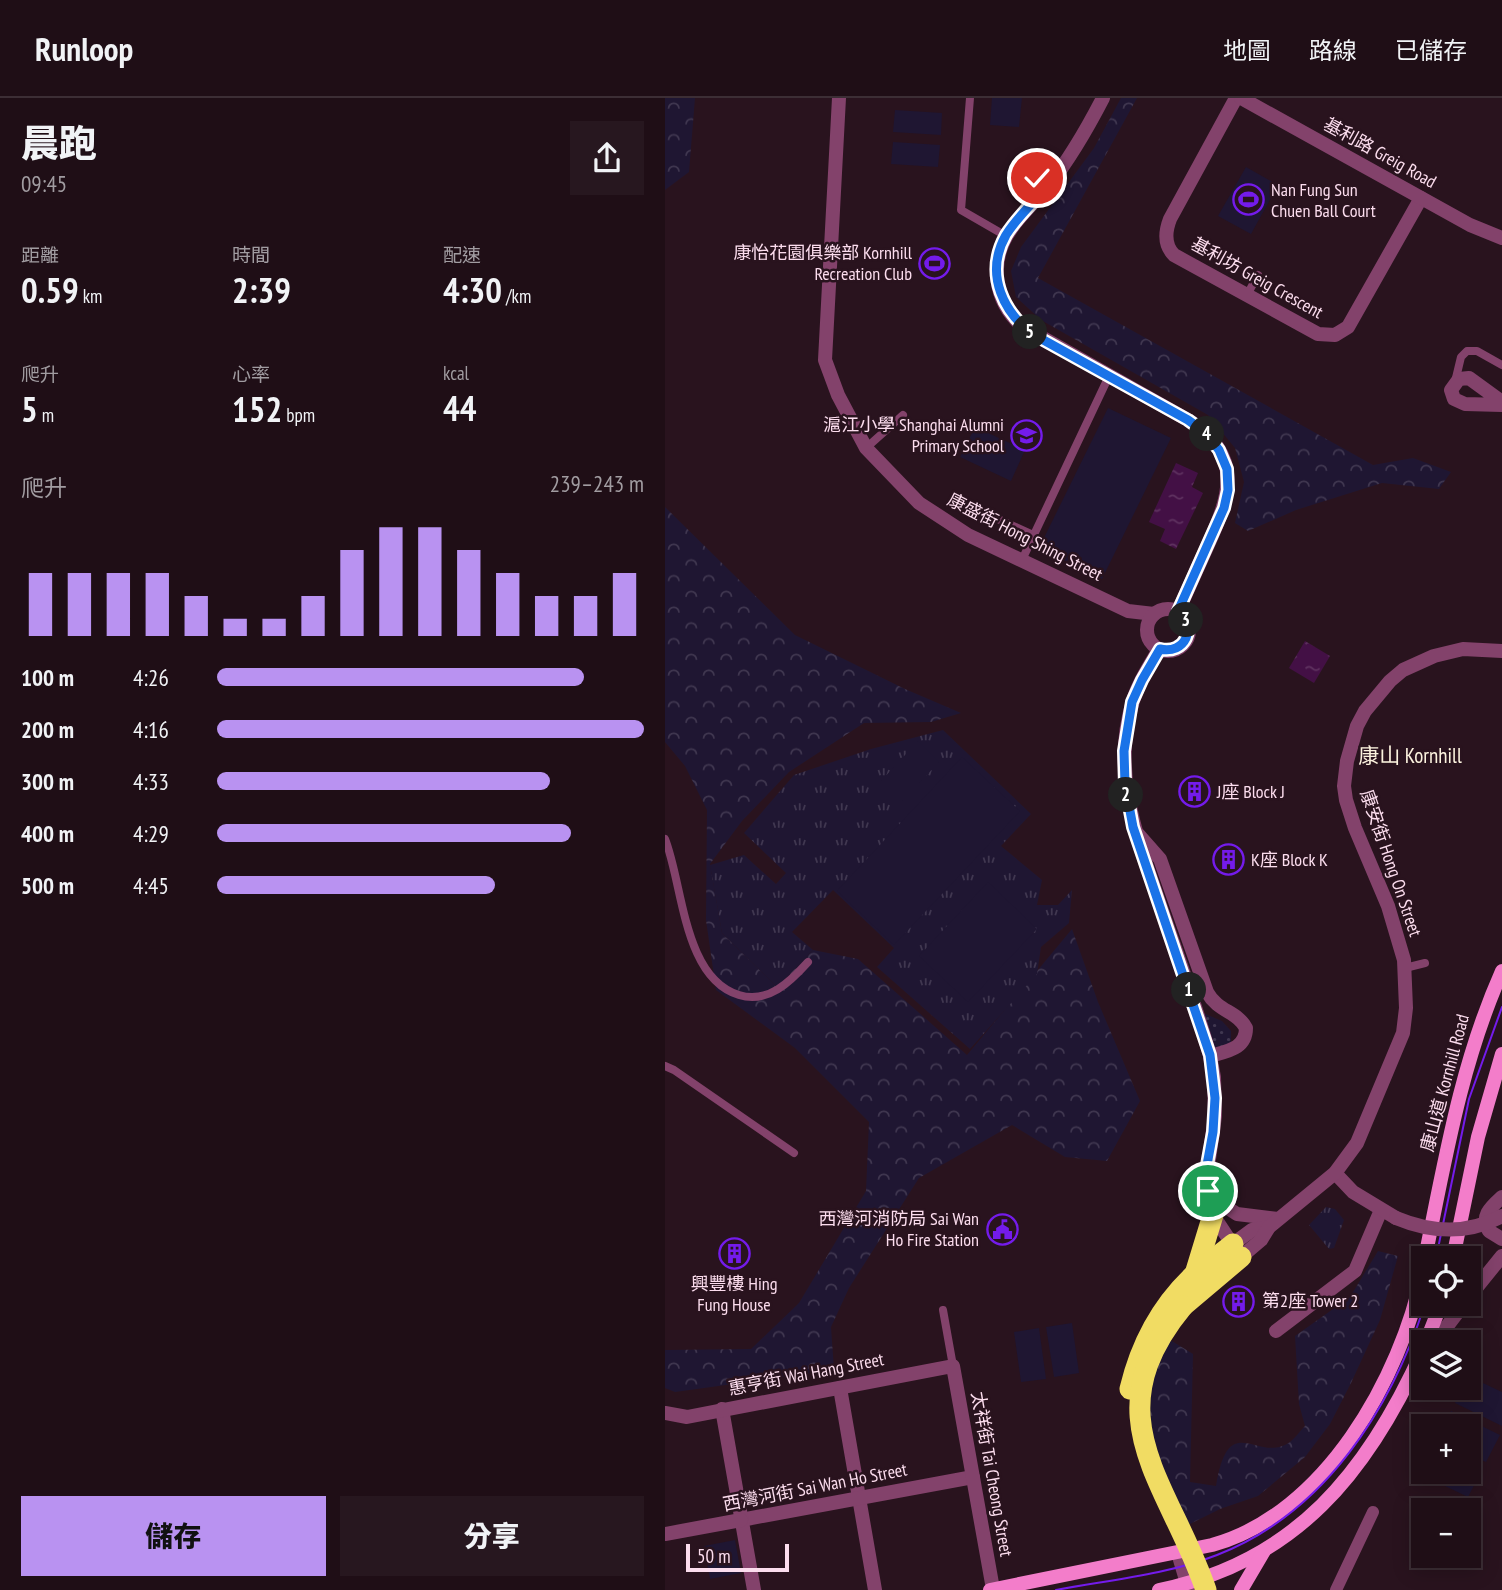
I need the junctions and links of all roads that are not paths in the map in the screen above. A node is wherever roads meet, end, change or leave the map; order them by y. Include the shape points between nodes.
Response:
1 (839, 98) edge
2 (970, 98) edge
3 (1103, 98) edge
4 (1239, 98) edge
5 (1021, 166) dead end
6 (1048, 186) junction
7 (1421, 198) junction
8 (1006, 236) junction
9 (1502, 238) edge
10 (1258, 275) dead end
11 (1247, 295) junction
12 (1502, 365) edge
13 (1109, 376) junction
14 (1455, 382) junction
15 (1502, 404) edge
16 (903, 415) dead end
17 (866, 448) junction
18 (987, 514) dead end
19 (1033, 535) junction
20 (1022, 560) junction
21 (1128, 611) junction
22 (1178, 611) junction
23 (1154, 614) junction
24 (1147, 632) junction
25 (1160, 649) junction
26 (1502, 651) edge
27 (1133, 827) junction
28 (665, 839) edge
29 (808, 962) dead end
30 (1425, 963) dead end
31 (1405, 968) junction
32 (1502, 971) edge
33 (1502, 1054) edge
34 (1210, 1055) junction
35 (665, 1066) edge
36 (794, 1153) dead end
37 (1335, 1173) junction
38 (1502, 1196) edge
39 (1212, 1206) junction
40 (1381, 1210) junction
41 (1502, 1216) edge
42 (1273, 1223) junction
43 (1502, 1240) edge
44 (1427, 1246) edge
45 (1455, 1246) edge
46 (1237, 1250) junction
47 (1502, 1256) edge
48 (1195, 1274) junction
49 (1481, 1282) edge
50 (943, 1310) dead end
51 (1411, 1312) edge
52 (1455, 1316) edge
53 (1444, 1330) edge
54 (1276, 1331) dead end
55 (953, 1366) junction
56 (1411, 1377) edge
57 (840, 1388) junction
58 (722, 1409) junction
59 (665, 1413) edge
60 (687, 1417) junction
61 (665, 1420) edge
62 (973, 1477) junction
63 (859, 1498) junction
64 (1373, 1512) dead end
65 (741, 1520) junction
66 (665, 1534) edge
67 (1198, 1549) junction
68 (1265, 1550) junction
69 (1178, 1553) junction
70 (1201, 1587) edge
71 (754, 1590) edge
72 (876, 1590) edge
73 (992, 1590) edge
74 (1159, 1590) edge
75 (1241, 1590) edge
76 (1336, 1590) edge

1 - 17 street, 康盛街 Hong Shing Street via 825,360
2 - 8 lane via 961,210
3 - 6 street
4 - 7 street, 基利路 Greig Road
4 - 11 street, 基利坊 Greig Crescent via 1170,219 1166,239 1174,255
5 - 6 lane
6 - 8 street
7 - 9 street, 基利路 Greig Road
7 - 11 street, 基利坊 Greig Crescent via 1342,332 1318,334
8 - 13 street via 996,275 1011,314 1029,331
10 - 11 lane
12 - 14 lane via 1477,351 1467,351
13 - 19 lane
13 - 22 street via 1198,426 1224,460 1228,479 1224,508
14 - 15 street via 1469,378
14 - 15 street via 1452,393 1459,403
16 - 17 lane
17 - 20 street, 康盛街 Hong Shing Street via 919,503
18 - 19 lane
19 - 20 lane
20 - 21 street, 康盛街 Hong Shing Street
21 - 23 street
21 - 24 street
22 - 23 street via 1165,609
22 - 25 street via 1189,628 1185,642 1173,650
23 - 24 street
24 - 25 street
25 - 27 street via 1137,690 1126,734 1125,784
26 - 31 street, 康安街 Hong On Street via 1463,649 1403,670 1364,711 1352,738 1346,800 1388,906
27 - 34 street
27 - 34 street via 1160,859 1210,998 1246,1028 1238,1047
28 - 29 lane via 690,934 717,983 744,996 767,995 787,984
30 - 31 lane
31 - 37 street, 康安街 Hong On Street via 1403,1033 1357,1143
32 - 44 main road, 康山道 Kornhill Road via 1458,1095
33 - 45 main road via 1478,1137
34 - 39 street via 1215,1098 1206,1181
35 - 36 lane
37 - 40 street via 1353,1192
37 - 42 street, 康安街 Hong On Street
38 - 43 street via 1485,1219 1489,1231
39 - 42 street
39 - 46 street
39 - 48 highway
40 - 41 street, bridge via 1413,1225 1449,1231 1480,1226
40 - 54 street via 1355,1271
42 - 46 street, 康安街 Hong On Street via 1261,1240
46 - 48 highway
46 - 70 highway, bridge via 1162,1334 1147,1364 1142,1390 1144,1447 1190,1549
47 - 49 street
48 - 70 highway via 1159,1318 1136,1363 1129,1419 1145,1479
50 - 55 lane
51 - 67 main road via 1386,1378 1336,1456 1301,1494 1268,1519 1232,1539
52 - 53 street
55 - 57 street, 惠亨街 Wai Hang Street
55 - 62 street, 太祥街 Tai Cheong Street
56 - 68 main road via 1362,1460 1320,1506
57 - 58 street, 惠亨街 Wai Hang Street
57 - 63 street
58 - 60 street, 惠亨街 Wai Hang Street
58 - 65 street
59 - 60 street
60 - 61 street, 惠亨街 Wai Hang Street
62 - 63 street, 西灣河街 Sai Wan Ho Street
62 - 73 street, 太祥街 Tai Cheong Street
63 - 65 street, 西灣河街 Sai Wan Ho Street
63 - 72 street
64 - 76 street
65 - 66 street, 西灣河街 Sai Wan Ho Street
65 - 71 street
67 - 69 main road
67 - 70 street
68 - 70 main road
68 - 75 main road
69 - 70 street
69 - 73 main road
70 - 74 main road

